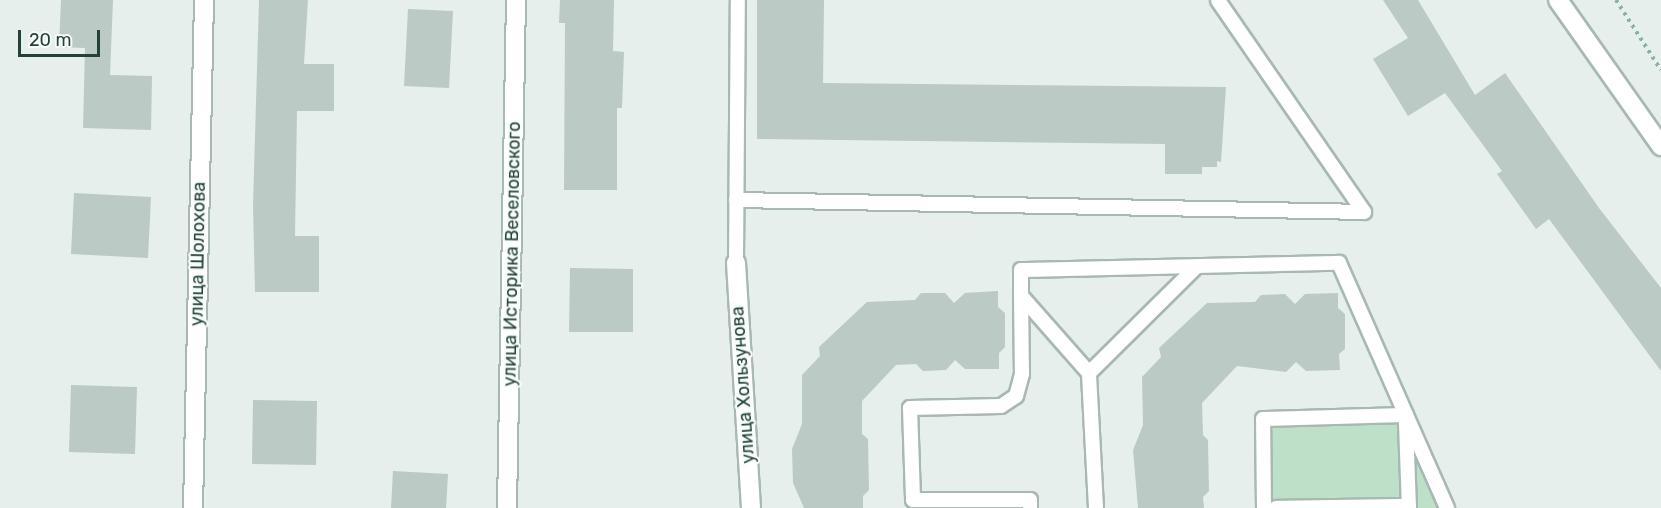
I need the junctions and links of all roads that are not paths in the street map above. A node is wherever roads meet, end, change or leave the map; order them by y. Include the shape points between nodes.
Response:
1 (204, 0) edge
2 (516, 0) edge
3 (738, 0) edge
4 (1218, 0) edge
5 (1559, 0) edge
6 (1661, 146) edge
7 (736, 200) junction
8 (736, 263) joint
9 (1196, 267) junction
10 (1021, 296) junction
11 (1089, 373) junction
12 (1406, 415) junction
13 (1409, 507) edge
14 (193, 508) edge
15 (507, 508) edge
16 (751, 508) edge
17 (1030, 508) edge
18 (1096, 508) edge
19 (1264, 508) edge
20 (1276, 508) edge
21 (1447, 508) edge

1 - 14 street, улица Шолохова
2 - 15 street, улица Историка Веселовского
3 - 7 lane
4 - 7 lane via 1364,212
5 - 6 street
7 - 8 lane
8 - 16 street, улица Хользунова
9 - 10 lane via 1021,270
9 - 11 lane
9 - 12 lane via 1339,263
10 - 11 lane
10 - 17 lane via 1022,374 1016,396 1001,406 910,408 913,500 1030,500
11 - 18 lane
12 - 13 lane
12 - 19 lane via 1263,419
12 - 21 lane
13 - 20 lane

